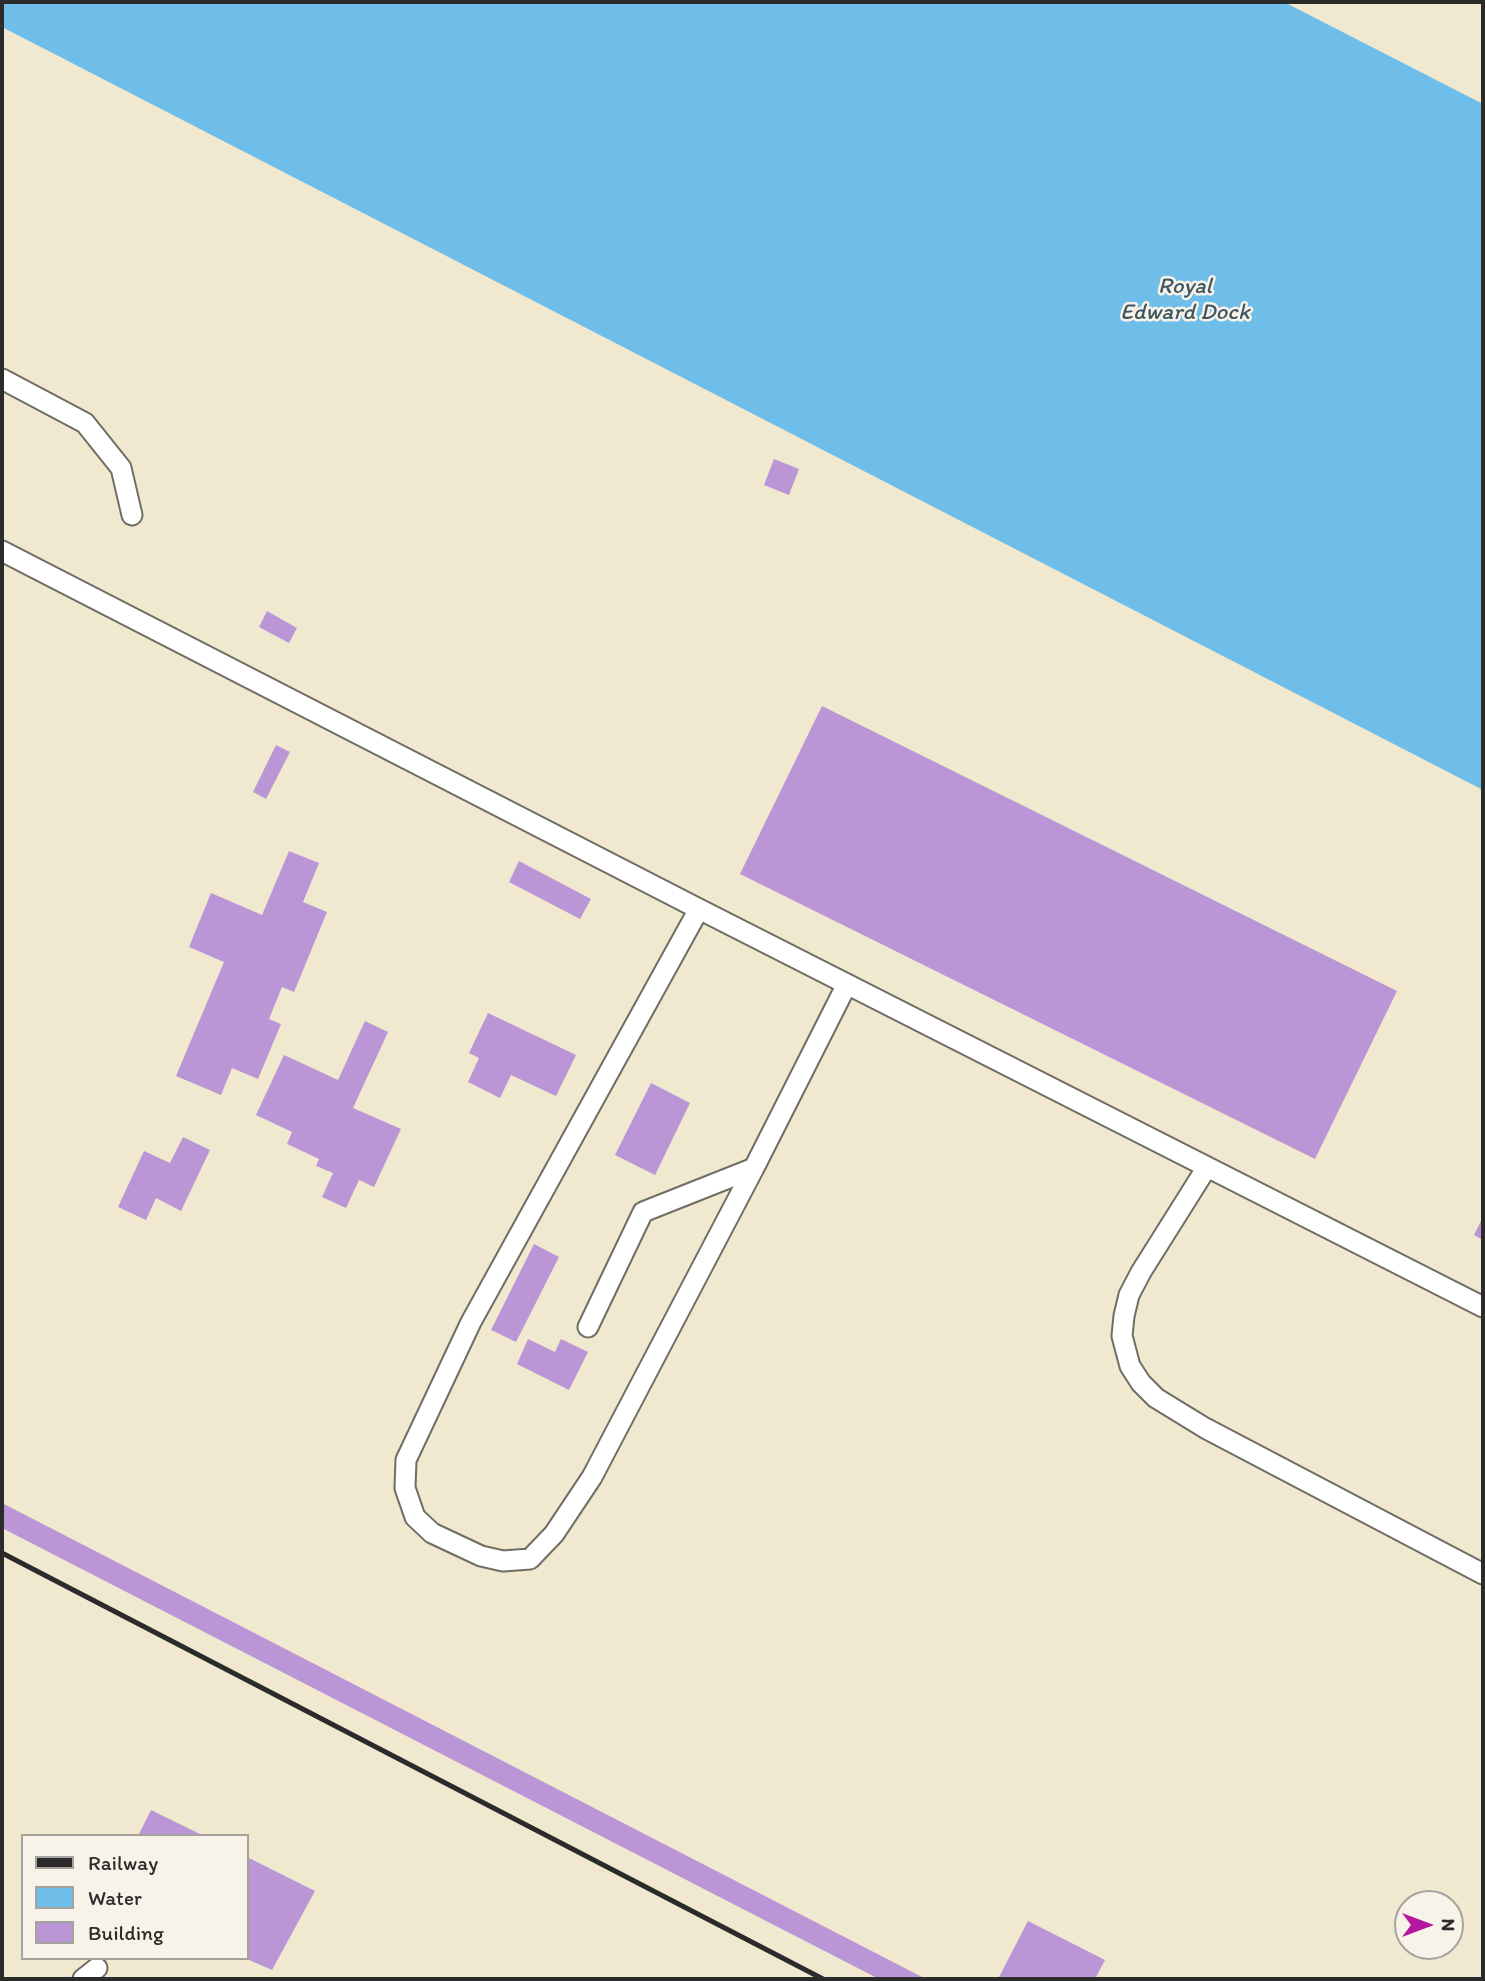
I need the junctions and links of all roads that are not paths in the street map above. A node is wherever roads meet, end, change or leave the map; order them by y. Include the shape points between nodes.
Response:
1 (2, 379) edge
2 (132, 515) dead end
3 (2, 551) edge
4 (699, 909) junction
5 (847, 984) junction
6 (1207, 1167) junction
7 (754, 1168) junction
8 (1483, 1307) edge
9 (588, 1327) dead end
10 (1483, 1574) edge

1 - 2 lane via 85,423 121,468
3 - 4 lane
4 - 5 lane
4 - 7 lane via 471,1322 406,1460 405,1489 415,1517 432,1533 503,1561 530,1559 554,1534 592,1477
5 - 6 lane
5 - 7 lane
6 - 8 lane
6 - 10 lane via 1129,1295 1122,1336 1130,1366 1141,1383 1156,1398 1205,1428
7 - 9 lane via 643,1212

